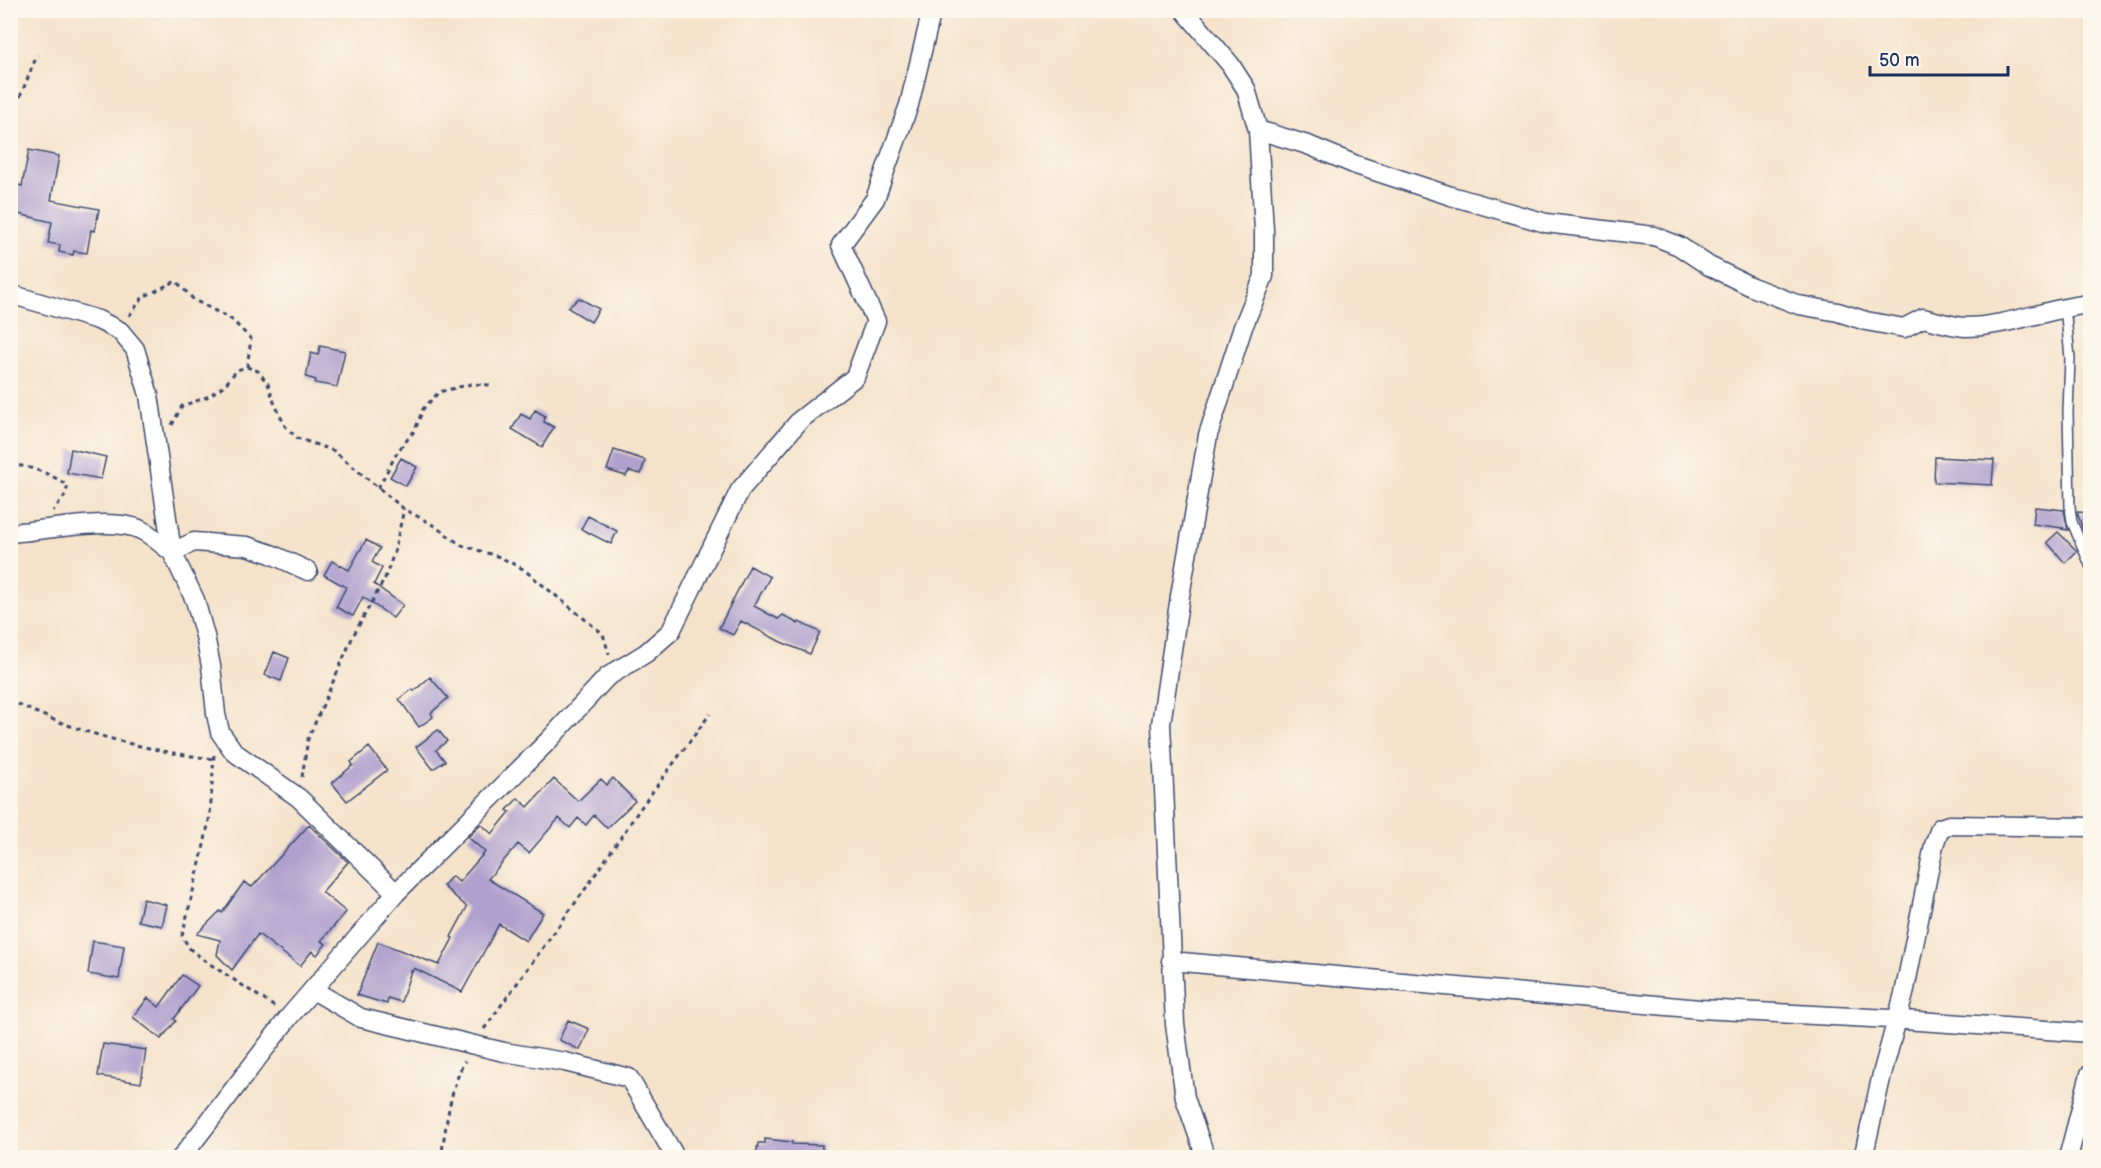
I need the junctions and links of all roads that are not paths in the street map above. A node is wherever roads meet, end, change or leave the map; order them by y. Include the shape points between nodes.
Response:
1 (932, 10) edge
2 (1184, 10) edge
3 (1258, 130) junction
4 (10, 294) edge
5 (2091, 304) edge
6 (2065, 306) junction
7 (10, 533) edge
8 (172, 552) junction
9 (2091, 565) edge
10 (308, 571) dead end
11 (2091, 828) edge
12 (396, 893) junction
13 (1171, 961) junction
14 (313, 990) junction
15 (1898, 1019) junction
16 (2091, 1033) edge
17 (2091, 1074) edge
18 (181, 1158) edge
19 (676, 1158) edge
20 (1206, 1158) edge
21 (1863, 1158) edge
22 (2068, 1158) edge

1 - 12 street via 909,105 875,199 841,245 876,321 855,377 800,420 740,490 671,631 646,653 607,677
2 - 3 street via 1246,89
3 - 6 street via 1356,165 1546,223 1654,236 1752,287 1799,305 1866,321 1904,328 1923,318 1964,327
3 - 13 street via 1264,276 1208,435 1161,724
4 - 8 street via 98,320 120,331 135,349 149,395
5 - 6 street
6 - 9 lane via 2070,358 2070,507 2072,522
7 - 8 street via 120,524 142,530
8 - 10 street via 194,542 247,546
8 - 12 street via 195,600 205,636 220,732 234,752 298,798
11 - 15 street via 1941,828 1934,845
12 - 14 street
13 - 15 street via 1700,1009
13 - 20 street via 1185,1098
14 - 18 street
14 - 19 street via 361,1018 629,1078
15 - 16 street
15 - 21 street
17 - 22 street

